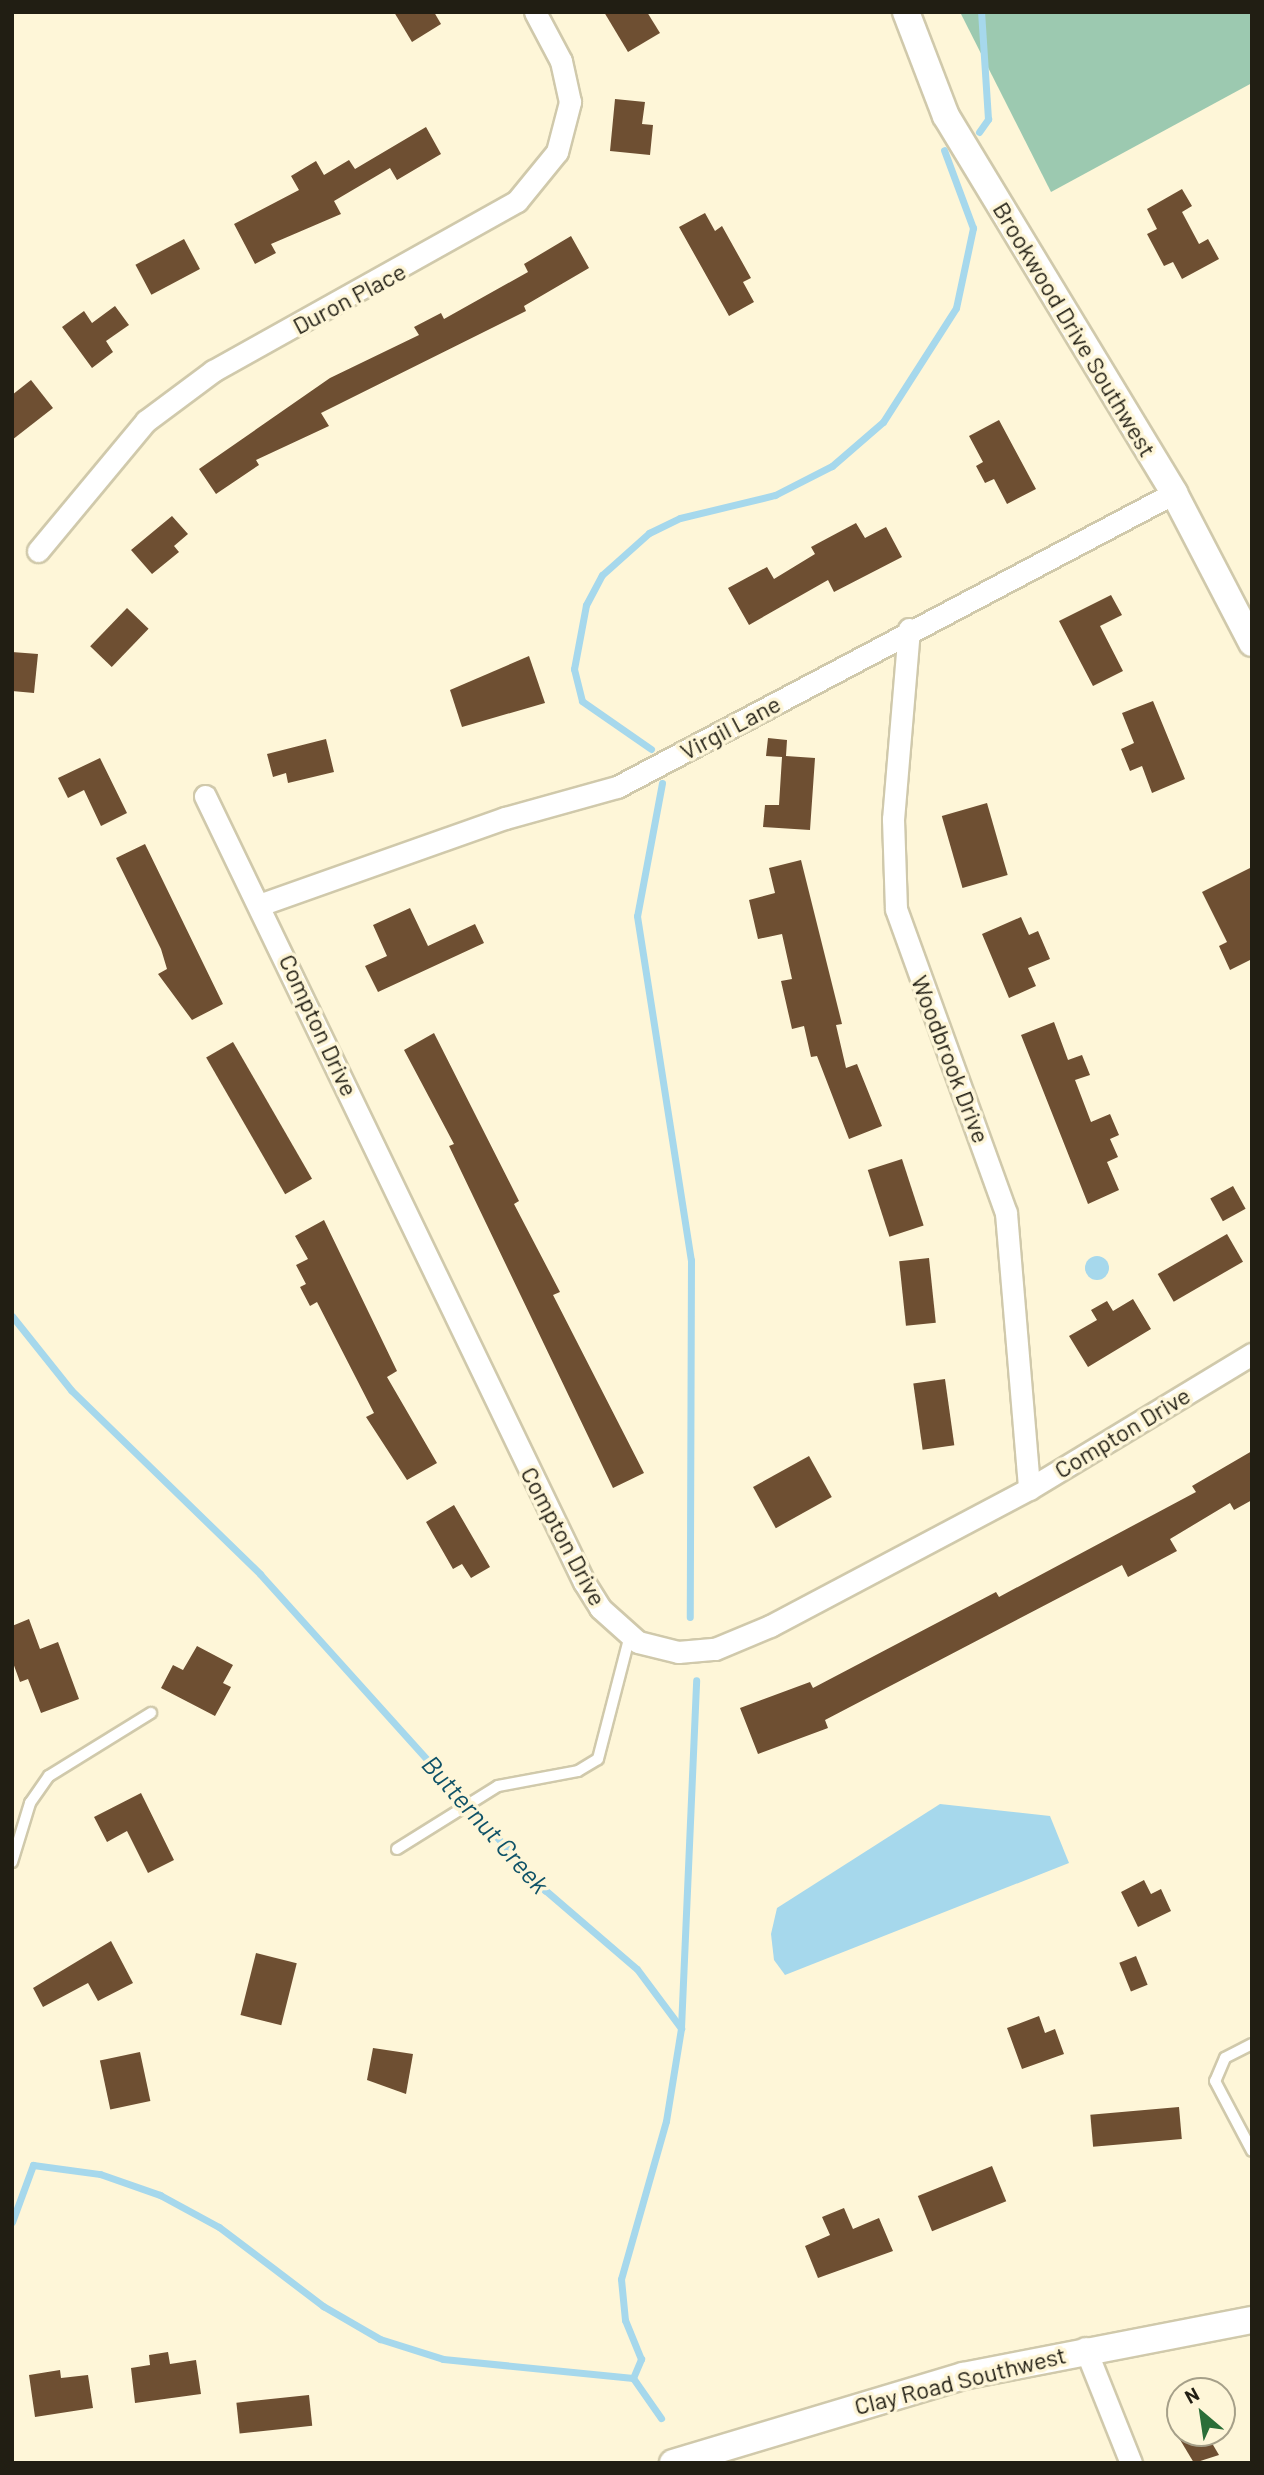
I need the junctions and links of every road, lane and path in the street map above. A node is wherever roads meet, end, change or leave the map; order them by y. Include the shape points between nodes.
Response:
1 (535, 12) edge
2 (906, 12) edge
3 (1174, 493) junction
4 (38, 551) dead end
5 (909, 629) junction
6 (1252, 643) edge
7 (205, 796) dead end
8 (262, 904) junction
9 (1252, 1354) edge
10 (1029, 1489) junction
11 (630, 1635) junction
12 (151, 1713) dead end
13 (397, 1849) dead end
14 (12, 1862) edge
15 (1252, 2044) edge
16 (1252, 2151) edge
17 (1252, 2320) edge
18 (1085, 2348) junction
19 (673, 2463) edge
20 (1131, 2463) edge

1 - 4 street, Duron Place via 561,61 569,102 557,152 517,201 213,371 146,421
2 - 3 street, Brookwood Drive Southwest via 946,116
3 - 5 street, Virgil Lane
3 - 6 street, Brookwood Drive Southwest
5 - 8 street, Virgil Lane via 617,787 505,818
5 - 10 street, Woodbrook Drive via 892,819 896,909 1006,1213
7 - 8 street, Compton Drive
8 - 11 street, Compton Drive via 583,1582 600,1608
9 - 10 street, Compton Drive
10 - 11 street, Compton Drive via 715,1649 678,1652
11 - 13 lane via 598,1759 578,1772 498,1786
12 - 14 lane via 49,1776 30,1803
15 - 16 lane via 1226,2058 1215,2081
17 - 18 street, Clay Road Southwest
18 - 19 street, Clay Road Southwest via 896,2393
18 - 20 street

